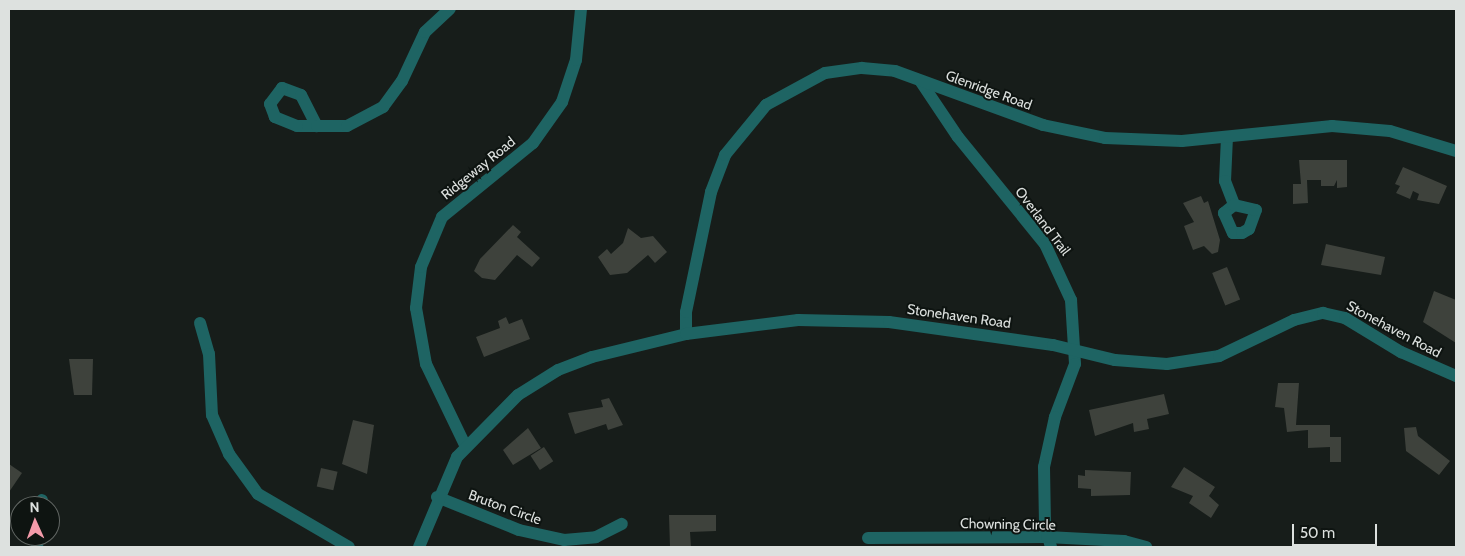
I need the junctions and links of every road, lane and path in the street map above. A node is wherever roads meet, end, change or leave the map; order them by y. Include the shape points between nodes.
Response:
1 (450, 9) edge
2 (581, 9) edge
3 (921, 82) junction
4 (317, 126) dead end
5 (1227, 137) junction
6 (1456, 152) edge
7 (1234, 205) dead end
8 (200, 322) dead end
9 (686, 334) junction
10 (1074, 351) junction
11 (1456, 376) edge
12 (465, 445) junction
13 (437, 497) junction
14 (622, 524) dead end
15 (868, 538) dead end
16 (1049, 542) edge
17 (349, 547) edge
18 (418, 547) edge
19 (1146, 547) edge

1 - 4 street via 425,32 402,81 383,107 347,126
2 - 12 street, Ridgeway Road via 576,60 562,102 533,143 442,217 423,259 416,308 426,364
3 - 5 street, Glenridge Road via 1072,133 1145,141
3 - 9 street, Glenridge Road via 884,70 825,73 786,91 750,119 717,173 686,312
3 - 10 street, Overland Trail via 958,137 1056,261 1071,300
5 - 6 street, Glenridge Road via 1289,129 1362,127 1422,139
5 - 7 street via 1225,181
8 - 17 street via 209,354 212,415 229,454 258,494
9 - 10 street, Stonehaven Road via 798,320 881,321 984,333
9 - 12 street, Stonehaven Road via 626,347 558,370 518,395
10 - 11 street, Stonehaven Road via 1148,364 1194,361 1240,348 1308,315 1323,313 1345,318 1401,352
10 - 16 street, Overland Trail via 1075,364 1055,417 1044,467
12 - 13 street
13 - 14 street, Bruton Circle via 519,530 564,540 596,537
13 - 18 street
15 - 16 street, Chowning Circle
16 - 19 street, Chowning Circle via 1124,541

